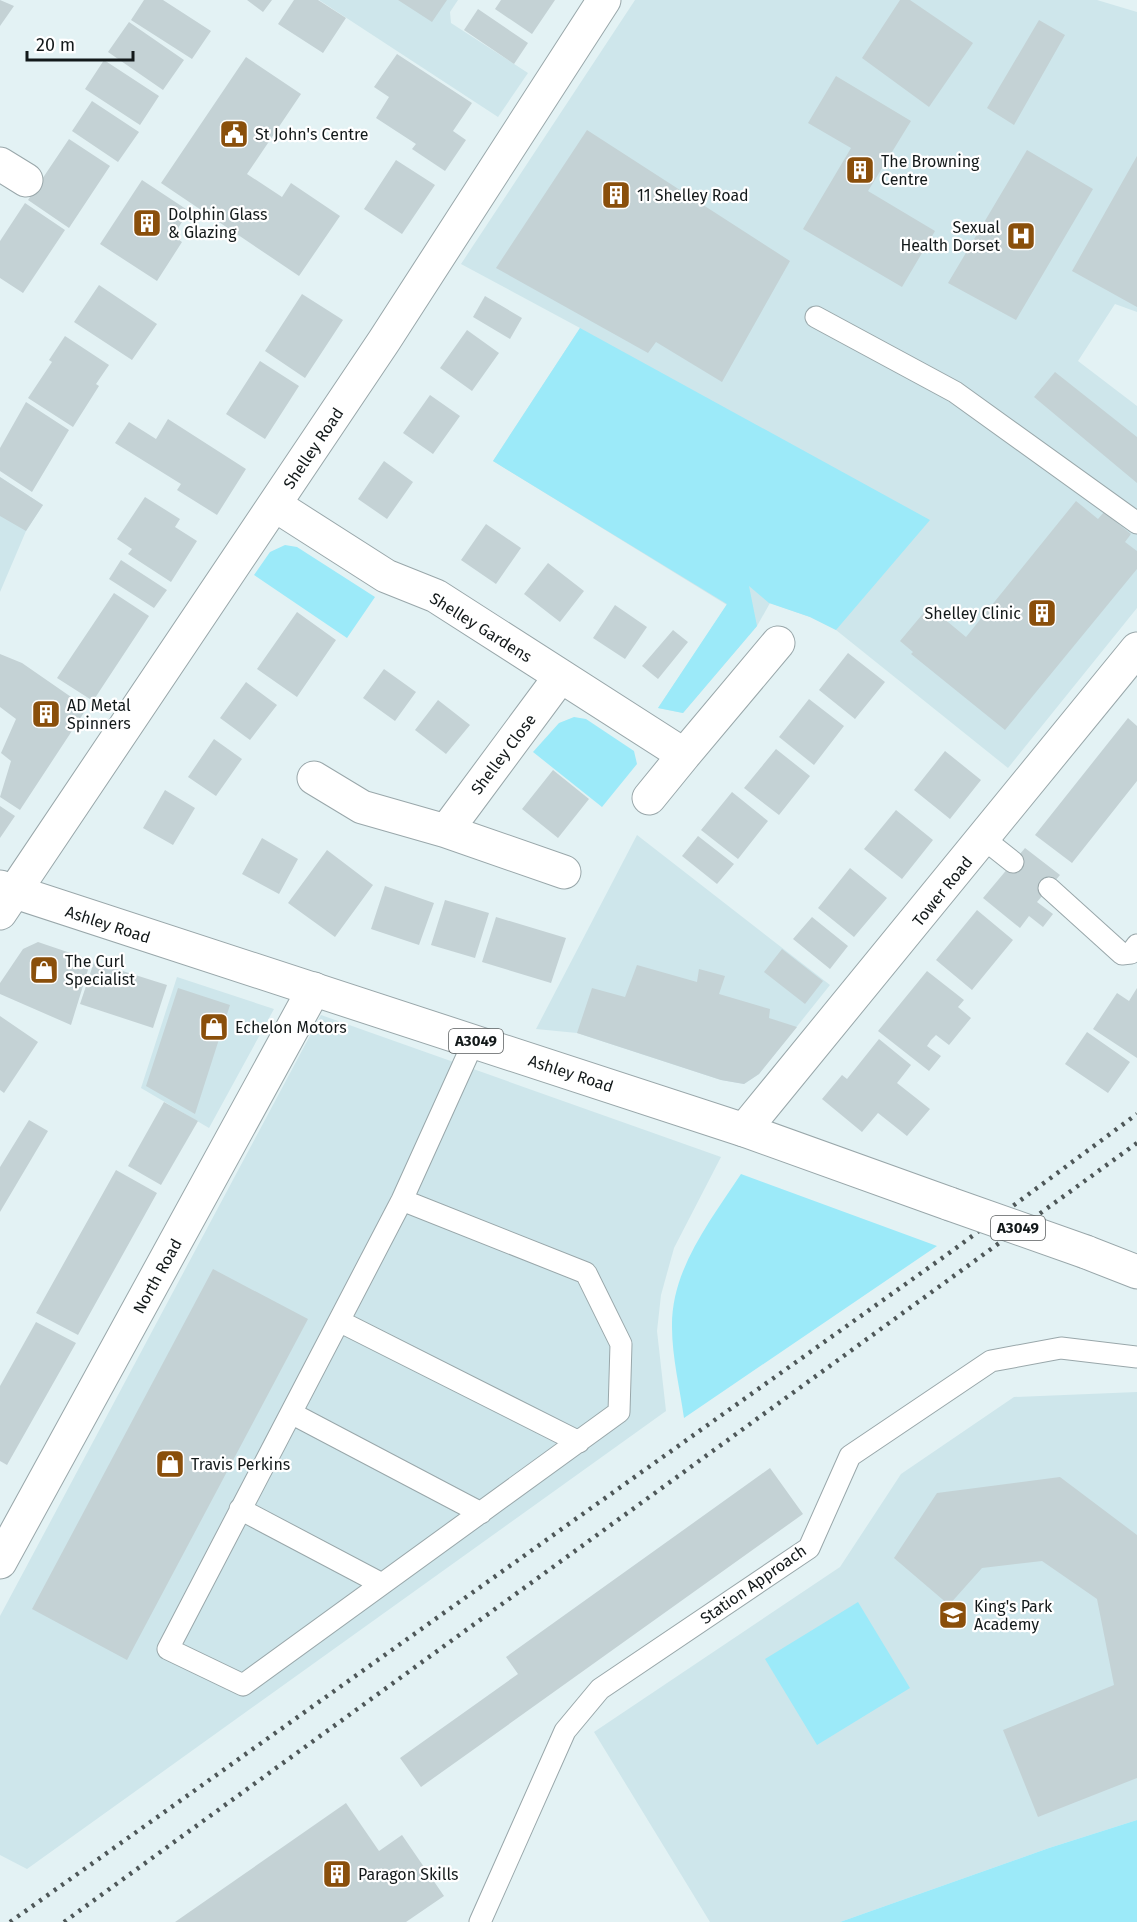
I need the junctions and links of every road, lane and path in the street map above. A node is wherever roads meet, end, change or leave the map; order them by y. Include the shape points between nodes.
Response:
1 (604, 0) edge
2 (816, 317) dead end
3 (275, 505) junction
4 (1137, 523) edge
5 (778, 643) dead end
6 (1137, 649) edge
7 (560, 677) junction
8 (684, 755) junction
9 (314, 778) dead end
10 (649, 798) dead end
11 (446, 831) junction
12 (984, 839) junction
13 (1013, 862) dead end
14 (564, 872) dead end
15 (1049, 888) dead end
16 (5, 897) edge
17 (1137, 945) edge
18 (314, 989) junction
19 (474, 1041) junction
20 (744, 1130) junction
21 (402, 1200) junction
22 (1137, 1272) edge
23 (339, 1321) junction
24 (1137, 1357) edge
25 (291, 1413) junction
26 (579, 1442) junction
27 (240, 1509) junction
28 (481, 1513) junction
29 (0, 1562) edge
30 (382, 1584) junction
31 (480, 1922) edge

1 - 3 street, Shelley Road
2 - 4 lane via 955,392
3 - 7 street, Shelley Gardens via 386,576 436,596
3 - 16 street, Shelley Road
5 - 8 street
6 - 12 street, Tower Road
7 - 8 street, Shelley Gardens
7 - 11 street, Shelley Close
8 - 10 street
9 - 11 street via 362,807
11 - 14 street
12 - 13 lane
12 - 20 street, Tower Road
15 - 17 lane via 1122,954 1131,953
16 - 18 street, Ashley Road / A3049 via 86,917
18 - 19 street, Ashley Road / A3049
18 - 29 street, North Road
19 - 20 street, Ashley Road / A3049
19 - 21 lane
20 - 22 street, Ashley Road / A3049, bridge
21 - 23 lane
21 - 26 lane via 586,1274 621,1344 619,1412
23 - 25 lane
23 - 26 lane
24 - 31 lane, Station Approach via 1061,1348 991,1361 850,1456 808,1548 600,1689 565,1731
25 - 27 lane
25 - 28 lane
26 - 28 lane
27 - 30 lane
27 - 30 lane via 168,1649 243,1685
28 - 30 lane

